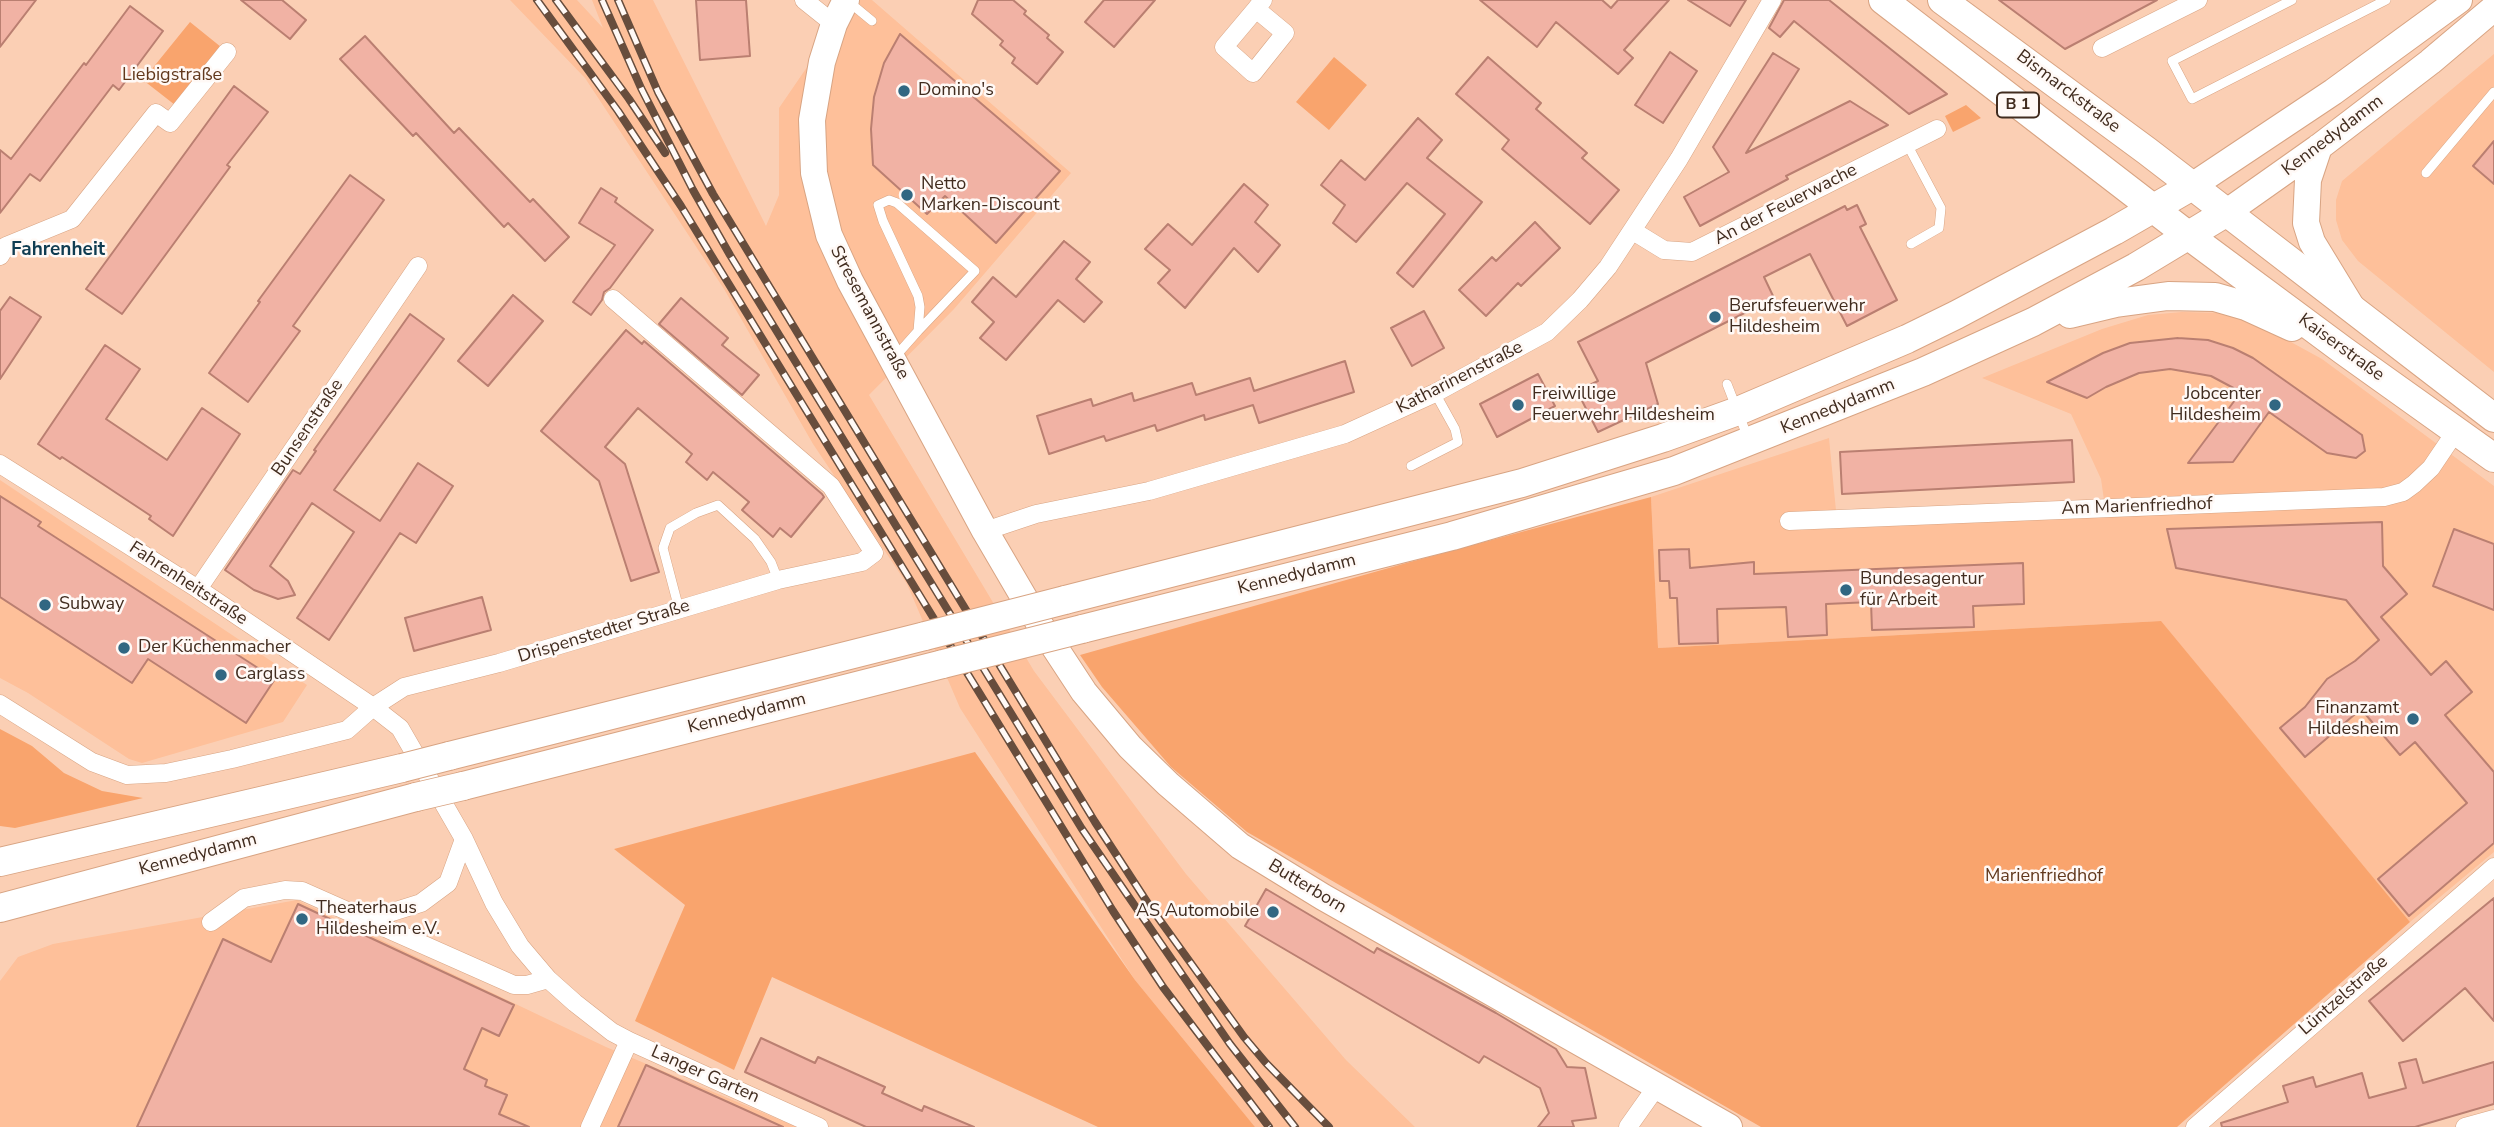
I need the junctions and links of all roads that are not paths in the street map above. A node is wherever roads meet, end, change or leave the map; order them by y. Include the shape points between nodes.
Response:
1 (804, 0) edge
2 (846, 0) edge
3 (1772, 0) edge
4 (1883, 0) edge
5 (1942, 0) edge
6 (2198, 0) edge
7 (2292, 0) edge
8 (2386, 0) edge
9 (2459, 0) edge
10 (2494, 9) edge
11 (872, 21) dead end
12 (834, 24) junction
13 (2102, 48) dead end
14 (227, 52) dead end
15 (2494, 92) edge
16 (1937, 129) dead end
17 (1907, 144) junction
18 (2319, 147) junction
19 (2426, 173) dead end
20 (2192, 186) junction
21 (2153, 208) junction
22 (2227, 212) junction
23 (1633, 231) junction
24 (2189, 236) junction
25 (1911, 244) dead end
26 (0, 256) edge
27 (418, 266) dead end
28 (613, 299) dead end
29 (2354, 310) junction
30 (2033, 322) junction
31 (918, 331) junction
32 (2344, 351) junction
33 (893, 360) junction
34 (1727, 384) dead end
35 (1436, 393) junction
36 (1738, 411) junction
37 (2494, 418) edge
38 (2456, 431) junction
39 (1749, 442) junction
40 (2494, 458) edge
41 (0, 464) edge
42 (1411, 466) dead end
43 (1789, 521) dead end
44 (985, 531) junction
45 (778, 580) junction
46 (198, 589) junction
47 (679, 609) junction
48 (0, 704) edge
49 (373, 707) junction
50 (464, 839) junction
51 (0, 862) edge
52 (2494, 867) edge
53 (0, 908) edge
54 (367, 920) junction
55 (211, 922) dead end
56 (548, 979) junction
57 (629, 1041) junction
58 (1657, 1086) junction
59 (2492, 1122) edge
60 (590, 1127) edge
61 (819, 1127) edge
62 (1628, 1127) edge
63 (1729, 1127) edge
64 (2195, 1127) edge
65 (2465, 1127) edge

1 - 12 street
2 - 11 lane
2 - 12 street, Stresemannstraße
3 - 23 street, Katharinenstraße
4 - 21 main road, B 1
5 - 20 main road, Bismarckstraße / B 1
6 - 13 street
7 - 8 lane via 2172,61 2192,99
9 - 20 street, Kennedydamm
10 - 18 street, Kennedydamm
12 - 33 street, Stresemannstraße via 815,92 814,173 838,259
14 - 26 street via 170,123 156,113 72,219 6,246
15 - 19 lane
16 - 17 street, An der Feuerwache
17 - 23 street, An der Feuerwache via 1692,252 1664,250
17 - 25 lane via 1941,208 1939,228
18 - 22 street, Kennedydamm
18 - 29 street via 2308,180 2306,223 2312,242
20 - 21 main road, Kennedydamm
20 - 22 main road, B 1
21 - 24 main road, B 1
21 - 36 main road, Kennedydamm via 1907,340
22 - 24 main road, Kennedydamm
22 - 29 main road, Kaiserstraße / B 1
23 - 35 street, Katharinenstraße via 1580,300 1547,332
24 - 30 main road, Kennedydamm
24 - 32 main road, Kaiserstraße / B 1
27 - 46 street, Bunsenstraße
28 - 45 street, Drispenstedter Straße via 831,486 874,553 862,562
29 - 37 main road, Kaiserstraße / B 1
30 - 32 main road via 2168,296 2216,298 2246,306
30 - 39 main road, Kennedydamm
31 - 31 lane via 918,296 877,205 889,200 975,271
31 - 33 lane
32 - 38 main road, Kaiserstraße / B 1
33 - 44 street, Stresemannstraße
34 - 36 lane
35 - 42 lane via 1458,442
35 - 44 street, Katharinenstraße via 1345,434 1149,491 1037,514
36 - 39 lane
36 - 51 main road, Kennedydamm, bridge via 1522,483 402,768
38 - 40 main road, Kaiserstraße / B 1
38 - 43 street, Am Marienfriedhof via 2414,484 2384,497
39 - 53 main road, Kennedydamm, bridge via 1674,471 1452,536 416,797
41 - 46 street, Fahrenheitstraße
44 - 58 street, Butterborn via 1084,692 1130,747 1215,827 1312,891
45 - 47 street, Drispenstedter Straße
45 - 47 lane via 755,539 718,505 670,528 663,548
46 - 49 street, Fahrenheitstraße
47 - 49 street, Drispenstedter Straße via 404,687
48 - 49 street, Drispenstedter Straße via 92,762 127,775 192,768 347,730
49 - 50 street, Langer Garten via 400,728
50 - 54 street via 448,883 421,903
50 - 56 street, Langer Garten via 507,925
52 - 64 street, Lüntzelstraße
54 - 55 street via 302,891 285,890 244,898
54 - 56 street via 514,985
56 - 57 street, Langer Garten via 598,1022
57 - 60 street, Langer Garten
57 - 61 street, Langer Garten
58 - 62 street
58 - 63 street, Butterborn
59 - 65 street

